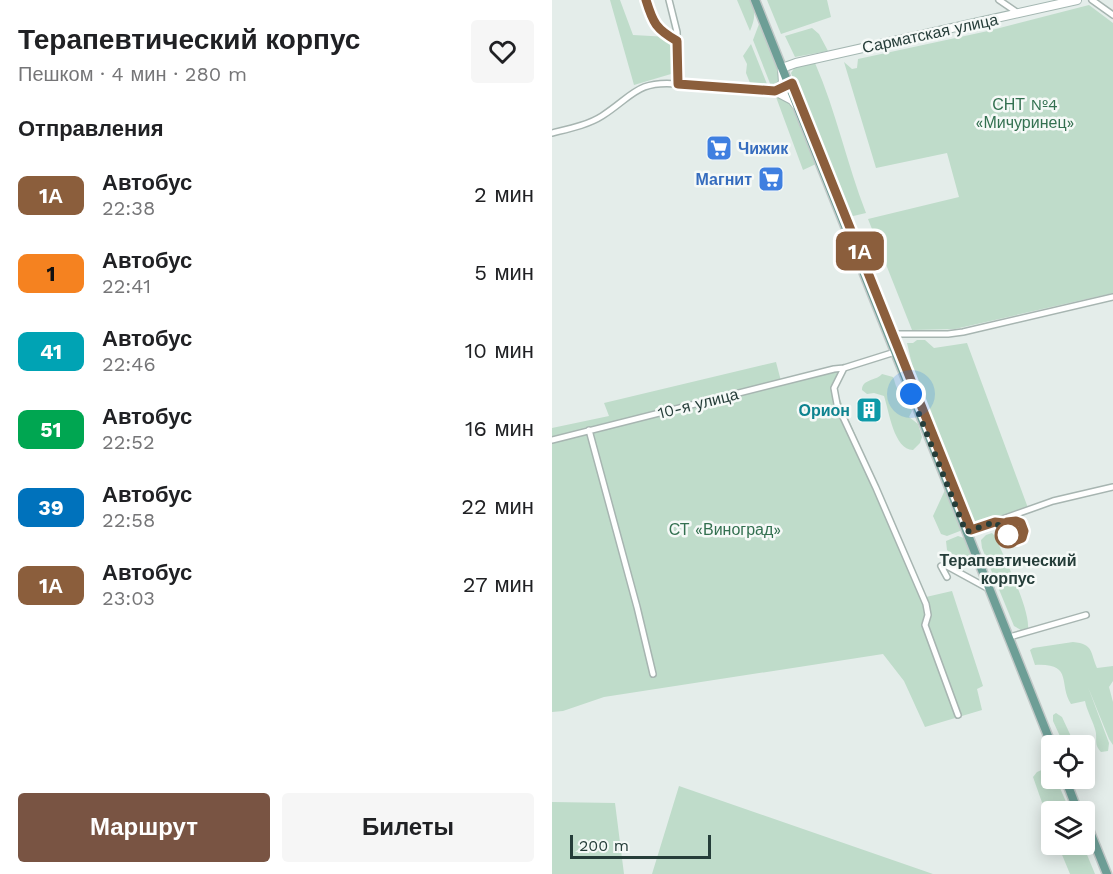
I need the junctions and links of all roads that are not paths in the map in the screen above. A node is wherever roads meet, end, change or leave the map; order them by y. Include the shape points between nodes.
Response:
1 (646, 0) edge
2 (669, 0) edge
3 (758, 0) edge
4 (999, 0) edge
5 (1077, 0) edge
6 (1092, 0) edge
7 (1020, 14) junction
8 (1113, 15) edge
9 (677, 41) junction
10 (784, 67) junction
11 (678, 84) junction
12 (791, 84) junction
13 (775, 91) junction
14 (799, 109) junction
15 (552, 133) edge
16 (1113, 297) edge
17 (889, 333) junction
18 (895, 352) junction
19 (844, 368) junction
20 (589, 430) junction
21 (552, 440) edge
22 (1113, 487) edge
23 (968, 531) junction
24 (948, 577) dead end
25 (990, 590) junction
26 (1086, 615) dead end
27 (1013, 636) junction
28 (653, 674) dead end
29 (958, 715) dead end
30 (1049, 735) edge
31 (1050, 735) edge
32 (1095, 847) edge
33 (1106, 874) edge

1 - 9 street via 661,32
2 - 9 street
3 - 10 main road
4 - 7 street
5 - 7 main road, Сарматская улица
6 - 8 street
7 - 10 main road, Сарматская улица
9 - 11 street
10 - 12 main road
10 - 13 main road via 783,83
11 - 13 main road
11 - 15 street via 645,85 600,118
12 - 13 main road
12 - 14 main road
12 - 17 main road
13 - 14 main road
14 - 17 main road
16 - 17 street via 948,334
17 - 18 main road
17 - 23 main road
18 - 19 street, 10-я улица
18 - 23 main road
19 - 20 street, 10-я улица
19 - 29 street via 834,388 837,404 926,604 925,625
20 - 21 street, 10-я улица
20 - 28 street
22 - 23 street via 1053,501
23 - 25 main road
23 - 27 main road
24 - 25 street via 941,566
25 - 30 main road
26 - 27 street
27 - 31 main road
32 - 33 main road

